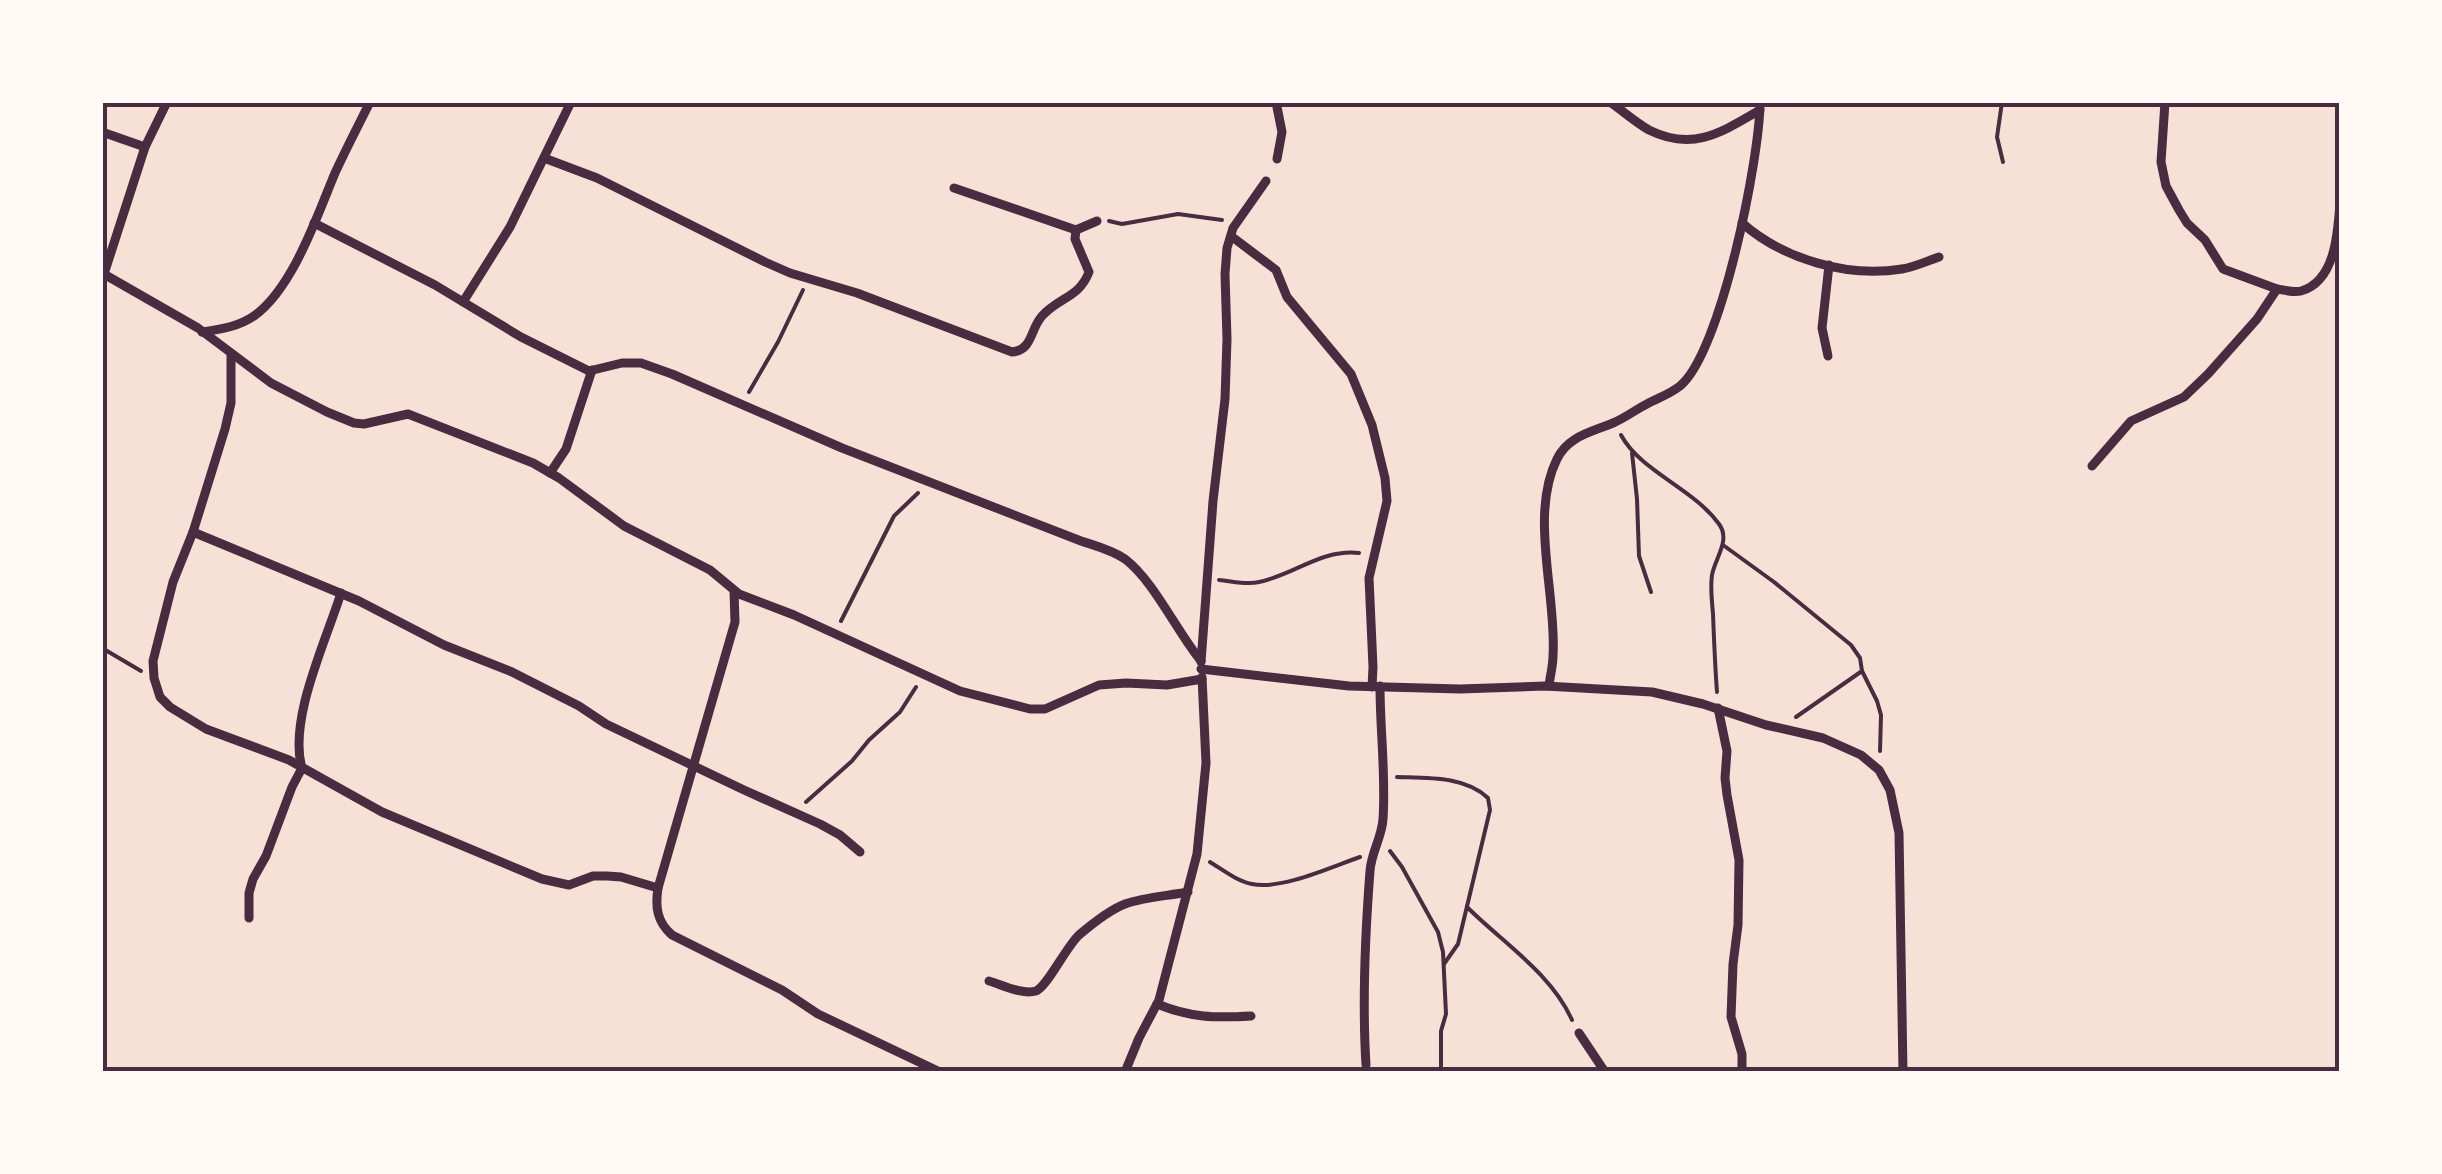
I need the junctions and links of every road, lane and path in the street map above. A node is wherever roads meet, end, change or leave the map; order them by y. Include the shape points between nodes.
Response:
1 (167, 102) edge
2 (370, 102) edge
3 (571, 102) edge
4 (1276, 102) edge
5 (2002, 102) edge
6 (2165, 102) edge
7 (1616, 104) edge
8 (1760, 106) edge
9 (102, 132) edge
10 (145, 146) junction
11 (544, 158) junction
12 (1277, 159) dead end
13 (2003, 162) dead end
14 (1266, 181) dead end
15 (954, 188) dead end
16 (2340, 202) edge
17 (1097, 221) joint
18 (1237, 222) junction
19 (314, 223) junction
20 (1742, 223) junction
21 (1076, 230) junction
22 (1231, 236) junction
23 (1939, 257) dead end
24 (1829, 265) junction
25 (103, 273) edge
26 (808, 278) junction
27 (2277, 289) junction
28 (463, 302) junction
29 (202, 332) junction
30 (231, 354) junction
31 (1828, 356) dead end
32 (592, 370) junction
33 (741, 404) junction
34 (1615, 422) junction
35 (1632, 452) junction
36 (2092, 466) dead end
37 (550, 472) junction
38 (932, 483) junction
39 (193, 532) junction
40 (1723, 545) junction
41 (1373, 555) junction
42 (1207, 579) junction
43 (734, 591) junction
44 (1651, 592) dead end
45 (341, 593) junction
46 (835, 634) junction
47 (102, 648) edge
48 (1201, 670) junction
49 (1862, 672) junction
50 (923, 674) junction
51 (154, 678) junction
52 (1549, 686) junction
53 (1376, 687) junction
54 (1718, 708) junction
55 (1781, 728) junction
56 (694, 766) junction
57 (302, 768) junction
58 (1879, 770) junction
59 (1384, 776) junction
60 (792, 812) junction
61 (1379, 838) junction
62 (860, 852) dead end
63 (1374, 852) junction
64 (1197, 854) junction
65 (658, 888) junction
66 (1188, 892) junction
67 (1467, 906) junction
68 (249, 918) dead end
69 (1444, 964) junction
70 (990, 982) dead end
71 (1157, 1004) junction
72 (1251, 1016) dead end
73 (1579, 1033) joint
74 (1366, 1066) dead end
75 (940, 1072) edge
76 (1125, 1072) edge
77 (1441, 1072) edge
78 (1605, 1072) edge
79 (1742, 1072) edge
80 (1904, 1072) edge

1 - 10 street
2 - 19 street
3 - 11 street
4 - 12 street via 1282,132
5 - 13 path via 1996,137
6 - 27 street via 2163,176 2186,223 2222,269
7 - 8 street via 1649,130 1692,140 1709,138
8 - 20 street
9 - 10 street
10 - 25 street
11 - 26 street
11 - 28 street
14 - 18 street
15 - 21 street
16 - 27 street via 2336,245 2318,280 2303,291
17 - 18 path via 1122,224 1178,214
17 - 21 street
18 - 22 street
19 - 28 street
19 - 29 street via 290,274 258,314 238,326
20 - 24 street via 1774,246
20 - 34 street via 1693,372 1671,393
21 - 26 street via 1089,272 1085,283 1041,317 1022,351
22 - 41 street via 1276,270 1287,296 1351,374 1385,478 1385,516
22 - 42 street via 1224,274 1225,399
23 - 24 street via 1899,270
24 - 31 street via 1822,328
25 - 29 street
26 - 33 path
27 - 36 street via 2258,319 2184,397 2131,421
28 - 32 street
29 - 30 street
30 - 37 street via 271,383 354,423 408,414
30 - 39 street via 226,430
32 - 33 street via 640,363
32 - 37 street via 566,448
33 - 38 street
34 - 35 path
34 - 52 street via 1567,445 1551,476
35 - 40 path via 1720,525
35 - 44 path via 1638,556
37 - 43 street via 624,526 710,570
38 - 46 path via 894,516
38 - 48 street via 1127,561
39 - 45 street
39 - 51 street via 161,626
40 - 49 path via 1851,644
40 - 54 path via 1711,580
41 - 42 path via 1321,557 1260,582
41 - 53 street
42 - 48 street
43 - 46 street
43 - 56 street via 735,622
45 - 56 street
45 - 57 street via 298,736
46 - 50 street
47 - 51 path
48 - 50 street via 1167,685 1099,685 1045,709 960,691
48 - 53 street
48 - 64 street via 1206,764
49 - 55 path
49 - 58 path via 1881,716
50 - 60 path via 900,712
51 - 57 street via 170,708
52 - 53 street
52 - 54 street via 1652,692
53 - 59 street
54 - 55 street
54 - 79 street via 1739,860 1731,1018
55 - 58 street via 1823,738
56 - 60 street
56 - 65 street
57 - 65 street via 382,812 542,879 568,885 593,876 622,877
57 - 68 street via 252,878
58 - 80 street via 1899,833
59 - 61 street
59 - 67 path via 1456,780 1488,798
60 - 62 street
61 - 63 street
61 - 69 path via 1438,932
63 - 64 path via 1303,877 1254,885
63 - 74 street via 1365,938
64 - 66 street
65 - 75 street via 657,912 672,934
66 - 70 street via 1109,912 1078,936 1035,991
66 - 71 street
67 - 69 path via 1458,944
67 - 73 path via 1547,982
69 - 77 path
71 - 72 street via 1200,1017
71 - 76 street
73 - 78 street

